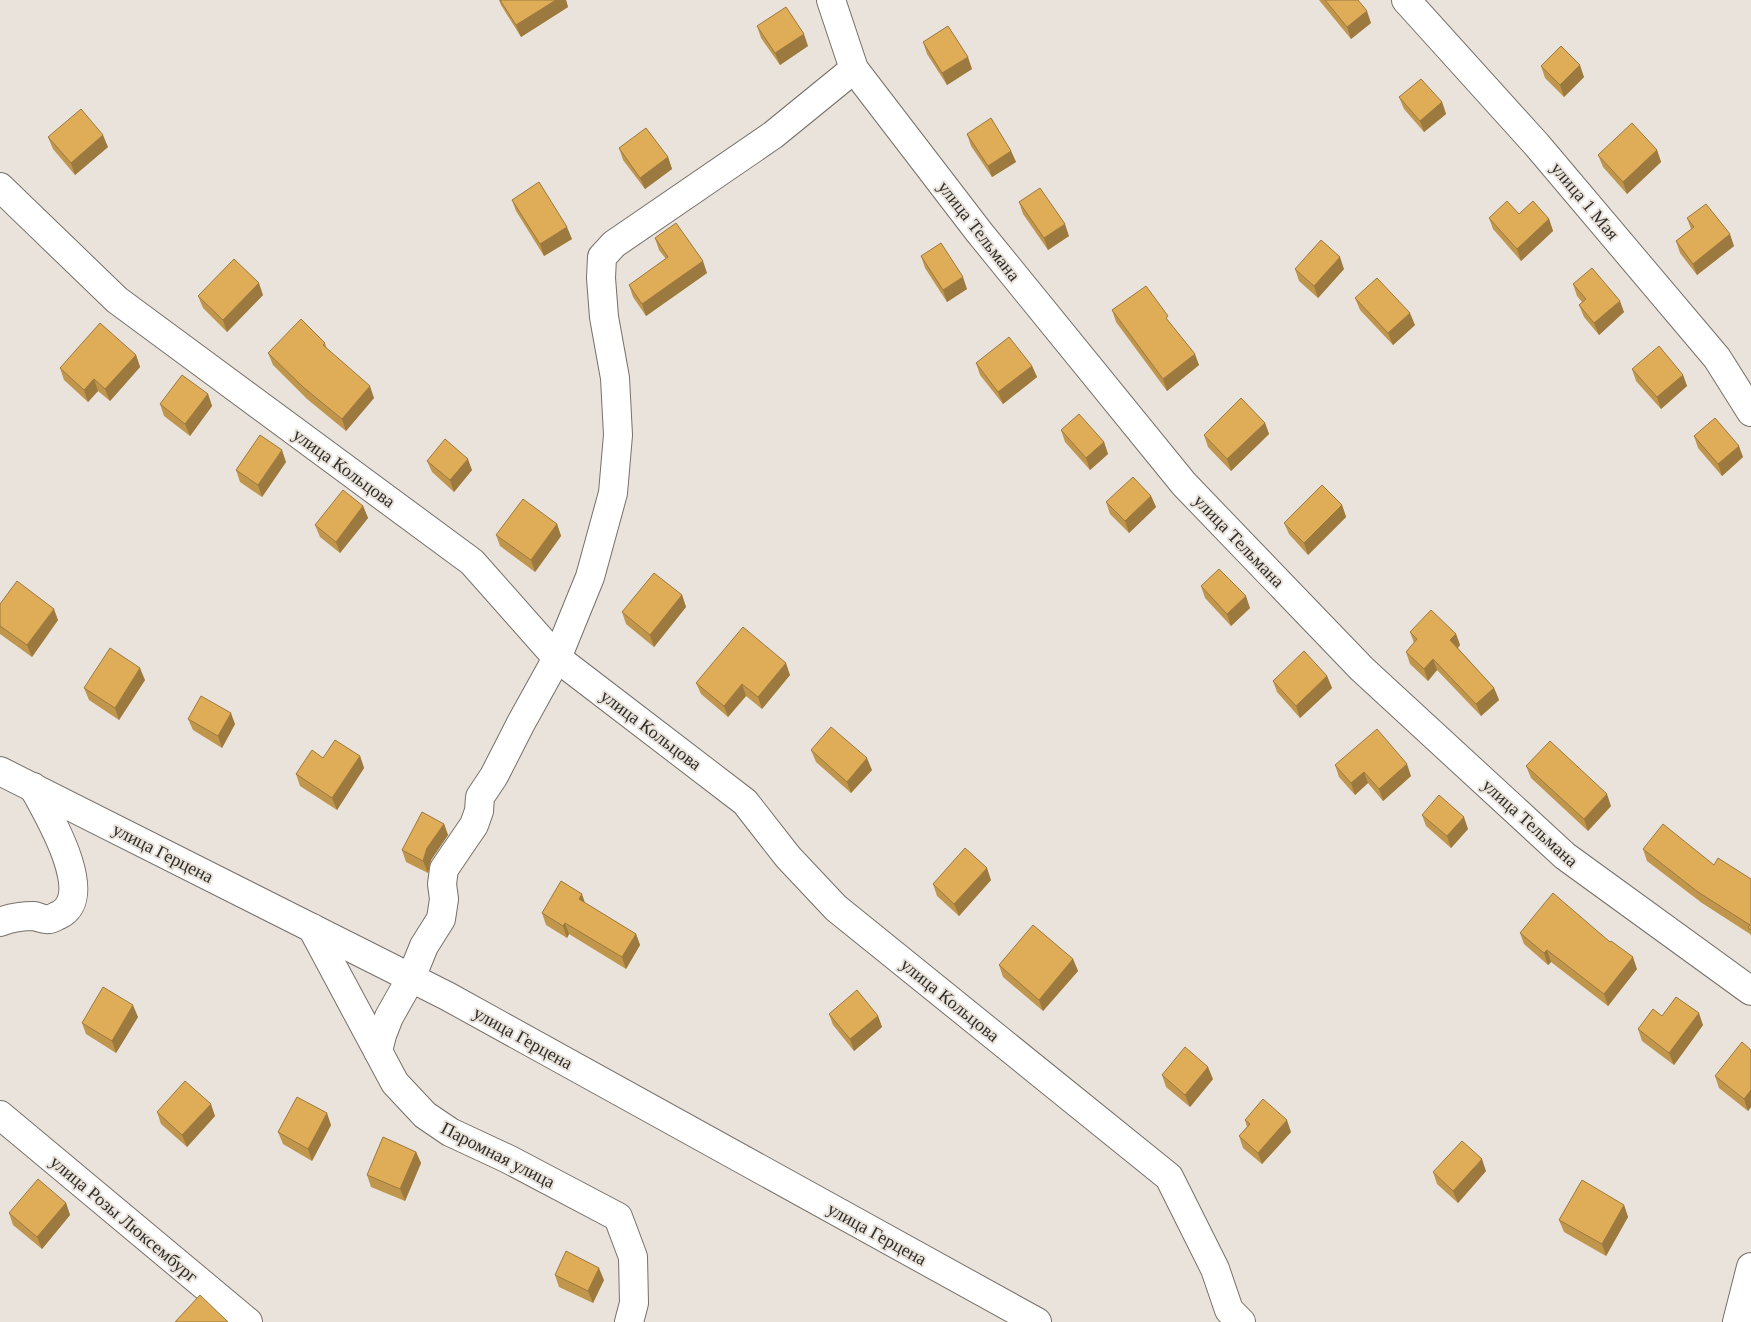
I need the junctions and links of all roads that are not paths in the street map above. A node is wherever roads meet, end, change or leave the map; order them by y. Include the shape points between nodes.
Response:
1 (830, 0) edge
2 (1406, 0) edge
3 (854, 68) junction
4 (0, 187) edge
5 (1751, 412) edge
6 (558, 658) junction
7 (0, 771) edge
8 (33, 787) junction
9 (0, 922) edge
10 (312, 928) junction
11 (412, 978) junction
12 (1751, 991) edge
13 (378, 1052) junction
14 (0, 1115) edge
15 (1751, 1267) edge
16 (248, 1322) edge
17 (629, 1322) edge
18 (1037, 1322) edge
19 (1241, 1322) edge
20 (1737, 1322) edge

1 - 3 street, улица Тельмана
2 - 5 street, улица 1 Мая via 1537,145 1717,358
3 - 6 street via 773,135 614,244 602,257 604,317 615,378 618,435 613,493 590,577
3 - 12 street, улица Тельмана via 979,232 1184,484 1362,669 1565,856
4 - 6 street, улица Кольцова via 117,300 472,562
6 - 11 street via 480,797 474,824 444,869 441,919 424,946
6 - 19 street, улица Кольцова via 744,802 788,858 836,908 1169,1177 1215,1268 1229,1310
7 - 8 street, улица Герцена
8 - 9 street via 58,832 68,858 73,882 71,904 64,912 49,919 34,916
8 - 10 street, улица Герцена
10 - 11 street, улица Герцена
10 - 13 street, Паромная улица
11 - 13 street via 388,1017
11 - 18 street, улица Герцена
13 - 17 street, Паромная улица via 395,1083 425,1115 450,1132 618,1218 633,1257 634,1303
14 - 16 street, улица Розы Люксембург
15 - 20 street

